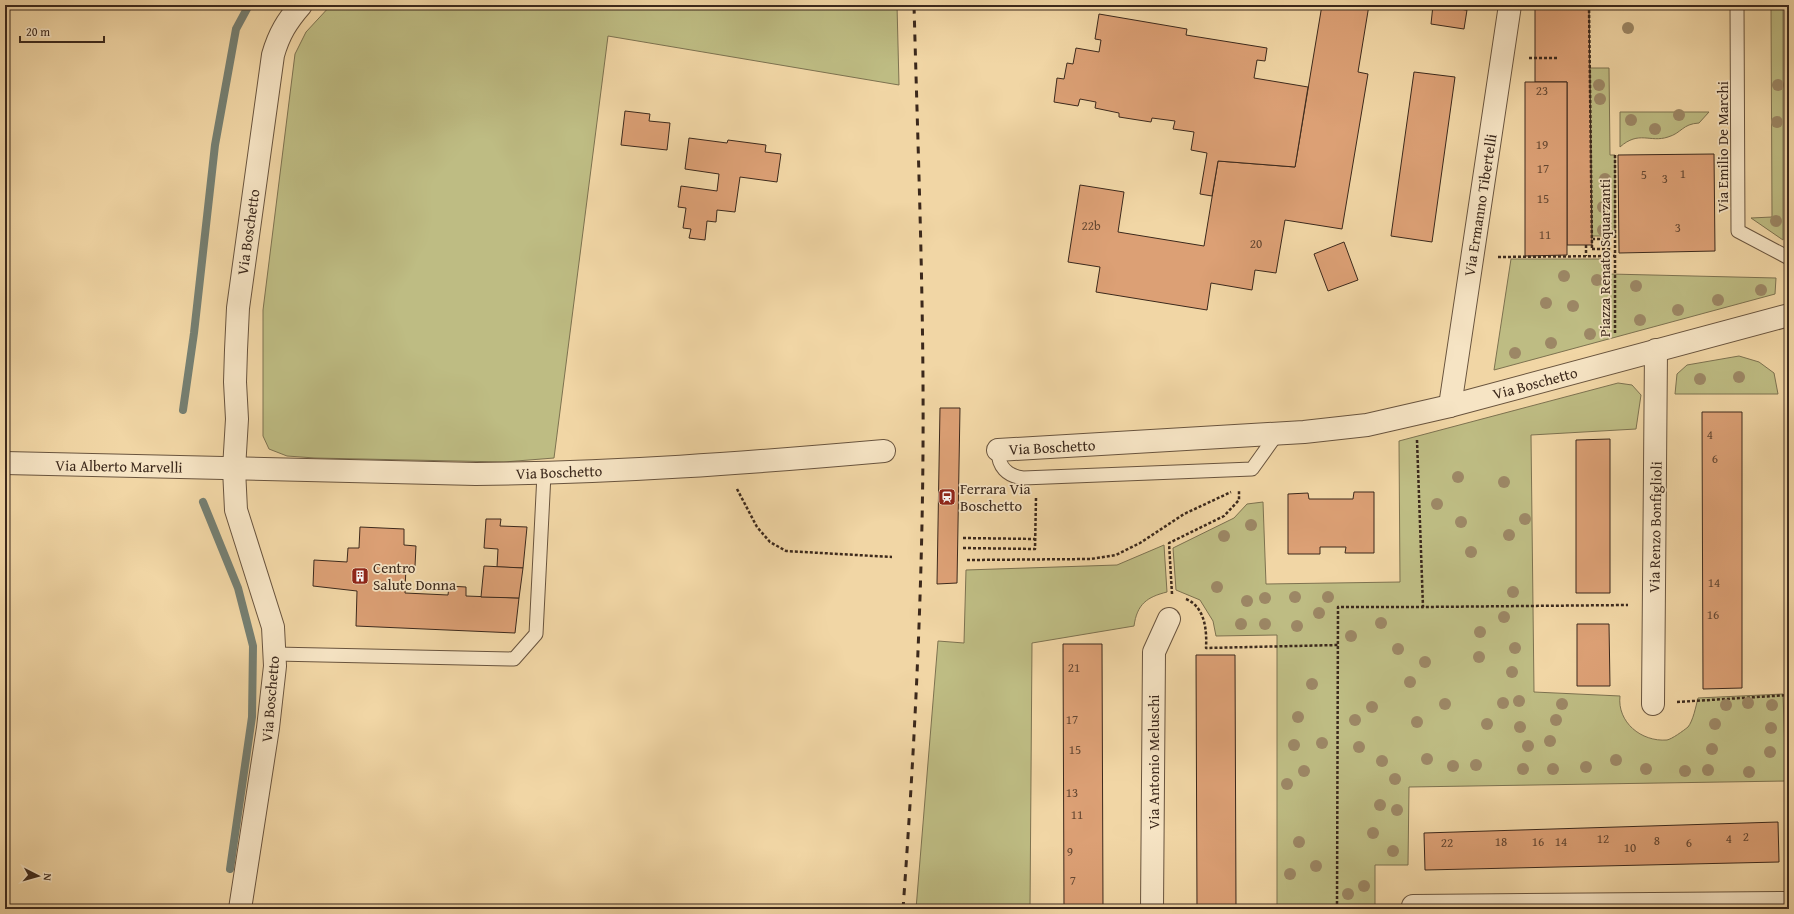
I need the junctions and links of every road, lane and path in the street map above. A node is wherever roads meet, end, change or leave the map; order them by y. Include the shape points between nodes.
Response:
1 (302, 5) edge
2 (1510, 5) edge
3 (1590, 5) edge
4 (1737, 5) edge
5 (1532, 58) dead end
6 (1559, 58) dead end
7 (1615, 155) dead end
8 (1593, 239) dead end
9 (1586, 245) dead end
10 (1586, 256) junction
11 (1615, 256) junction
12 (1472, 257) junction
13 (1789, 258) edge
14 (1789, 315) edge
15 (1656, 350) junction
16 (1616, 361) junction
17 (1450, 406) junction
18 (1416, 415) junction
19 (1277, 434) junction
20 (998, 450) joint
21 (884, 451) dead end
22 (5, 463) edge
23 (726, 465) junction
24 (234, 469) junction
25 (544, 474) junction
26 (1036, 478) junction
27 (963, 538) dead end
28 (1035, 539) junction
29 (963, 548) dead end
30 (892, 557) dead end
31 (967, 560) dead end
32 (1178, 596) dead end
33 (1184, 599) dead end
34 (1654, 605) junction
35 (1423, 607) junction
36 (1169, 619) dead end
37 (1338, 645) junction
38 (275, 654) junction
39 (1789, 695) edge
40 (1653, 704) joint
41 (1789, 903) edge
42 (1413, 906) dead end
43 (240, 909) edge
44 (1152, 909) edge
45 (1337, 909) edge

1 - 24 street, Via Boschetto via 279,37 270,74 238,308
2 - 12 street, Via Ermanno Tibertelli
3 - 8 path, bridge via 1592,249 1608,249 1608,239
4 - 13 lane, Via Emilio De Marchi via 1738,231
5 - 6 path
7 - 11 path, Piazza Renato Squarzanti
9 - 10 path
10 - 11 path
10 - 12 path
11 - 16 path, Piazza Renato Squarzanti
12 - 17 street, Via Ermanno Tibertelli
14 - 15 street, Via Boschetto
15 - 16 street, Via Boschetto
15 - 34 street, Via Renzo Bonfiglioli
16 - 17 street, Via Boschetto
17 - 18 street, Via Boschetto
18 - 19 street, Via Boschetto via 1343,429
18 - 35 path
19 - 20 street, Via Boschetto
19 - 26 lane, Via Boschetto via 1252,469
20 - 26 lane, Via Boschetto via 1001,467 1007,472 1014,477
21 - 23 street, Via Boschetto
22 - 24 street, Via Alberto Marvelli
23 - 25 street, Via Boschetto
23 - 30 path via 742,502 757,527 770,542 786,551
24 - 25 street, Via Boschetto
24 - 38 street, Via Boschetto via 236,510 273,627
25 - 38 lane via 536,634 514,660
26 - 28 path
27 - 28 path
28 - 29 path via 1035,549
31 - 32 path via 1091,559 1116,555 1140,543 1184,514 1239,488 1238,500 1224,516 1169,542 1172,594
33 - 37 path via 1190,601 1201,614 1207,630 1206,648
34 - 35 path
34 - 40 street, Via Renzo Bonfiglioli
35 - 37 path via 1338,607
36 - 44 street, Via Antonio Meluschi via 1154,652
37 - 45 path
38 - 43 street, Via Boschetto via 274,686
39 - 40 path
41 - 42 street

